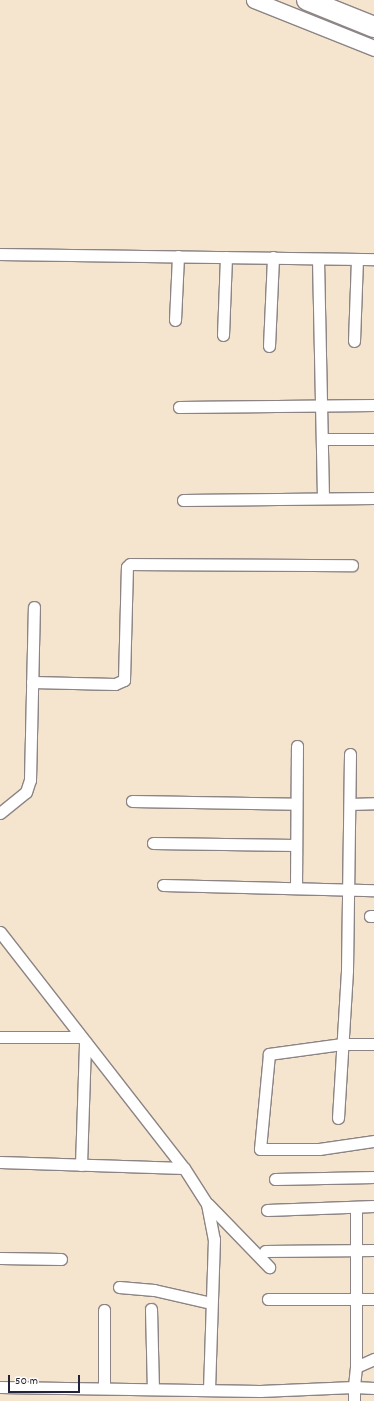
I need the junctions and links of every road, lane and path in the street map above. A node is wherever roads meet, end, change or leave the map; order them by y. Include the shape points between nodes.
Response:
1 (254, 0) edge
2 (307, 0) edge
3 (340, 0) edge
4 (374, 13) edge
5 (374, 27) edge
6 (374, 48) edge
7 (0, 254) edge
8 (178, 256) junction
9 (226, 257) junction
10 (273, 257) junction
11 (318, 259) junction
12 (356, 259) junction
13 (374, 259) edge
14 (176, 320) dead end
15 (223, 335) dead end
16 (354, 341) dead end
17 (269, 346) dead end
18 (374, 404) edge
19 (322, 405) junction
20 (179, 407) dead end
21 (322, 439) junction
22 (374, 439) edge
23 (323, 498) junction
24 (374, 498) edge
25 (183, 500) dead end
26 (352, 565) dead end
27 (34, 607) dead end
28 (32, 682) junction
29 (297, 746) dead end
30 (350, 754) dead end
31 (132, 801) dead end
32 (374, 803) edge
33 (296, 804) junction
34 (350, 804) junction
35 (0, 813) edge
36 (153, 843) dead end
37 (295, 845) junction
38 (163, 885) dead end
39 (296, 887) junction
40 (374, 890) edge
41 (347, 891) junction
42 (1, 935) edge
43 (0, 1037) edge
44 (84, 1039) junction
45 (342, 1044) junction
46 (374, 1044) edge
47 (338, 1118) dead end
48 (374, 1141) edge
49 (0, 1162) edge
50 (81, 1164) junction
51 (184, 1168) junction
52 (374, 1177) edge
53 (276, 1179) dead end
54 (205, 1200) junction
55 (374, 1206) edge
56 (356, 1207) junction
57 (267, 1210) dead end
58 (358, 1250) junction
59 (374, 1250) edge
60 (265, 1251) dead end
61 (0, 1258) edge
62 (61, 1259) dead end
63 (269, 1267) dead end
64 (120, 1287) dead end
65 (268, 1299) dead end
66 (374, 1299) edge
67 (358, 1301) junction
68 (211, 1303) junction
69 (151, 1309) dead end
70 (104, 1310) dead end
71 (374, 1359) edge
72 (356, 1368) junction
73 (0, 1387) edge
74 (354, 1387) junction
75 (104, 1388) junction
76 (374, 1388) edge
77 (153, 1389) junction
78 (209, 1390) junction
79 (192, 1395) edge
80 (354, 1401) edge

1 - 6 main road
2 - 5 highway
3 - 4 highway
7 - 8 street
8 - 9 street
8 - 14 street
9 - 10 street
9 - 15 street
10 - 11 street
10 - 17 street
11 - 12 street
11 - 19 street
12 - 13 street
12 - 16 street
18 - 19 street
19 - 20 street
19 - 21 street
21 - 22 street
21 - 23 street
23 - 24 street
23 - 25 street
26 - 28 street via 130,564 127,567 124,680 115,684
27 - 28 street
28 - 35 street via 29,786
29 - 33 street
30 - 34 street
31 - 33 street
32 - 34 street
33 - 37 street
34 - 41 street
36 - 37 street
37 - 39 street
38 - 39 street
39 - 41 street
40 - 41 street
41 - 45 street
42 - 44 street
43 - 44 street
44 - 50 street
44 - 51 street
45 - 46 street
45 - 47 street
45 - 48 street via 269,1054 260,1149 319,1149
49 - 50 street
50 - 51 street
51 - 54 street
52 - 53 street
54 - 63 street
54 - 68 street via 214,1239
55 - 56 street
56 - 57 street
56 - 58 street
58 - 59 street
58 - 60 street
58 - 67 street
61 - 62 street
64 - 68 street via 154,1290
65 - 67 street
66 - 67 street
67 - 72 street
68 - 78 street
69 - 77 street
70 - 75 street
71 - 72 street
72 - 74 street
73 - 75 street
74 - 76 street
74 - 78 street
74 - 80 street
75 - 77 street
77 - 79 street
78 - 79 street

